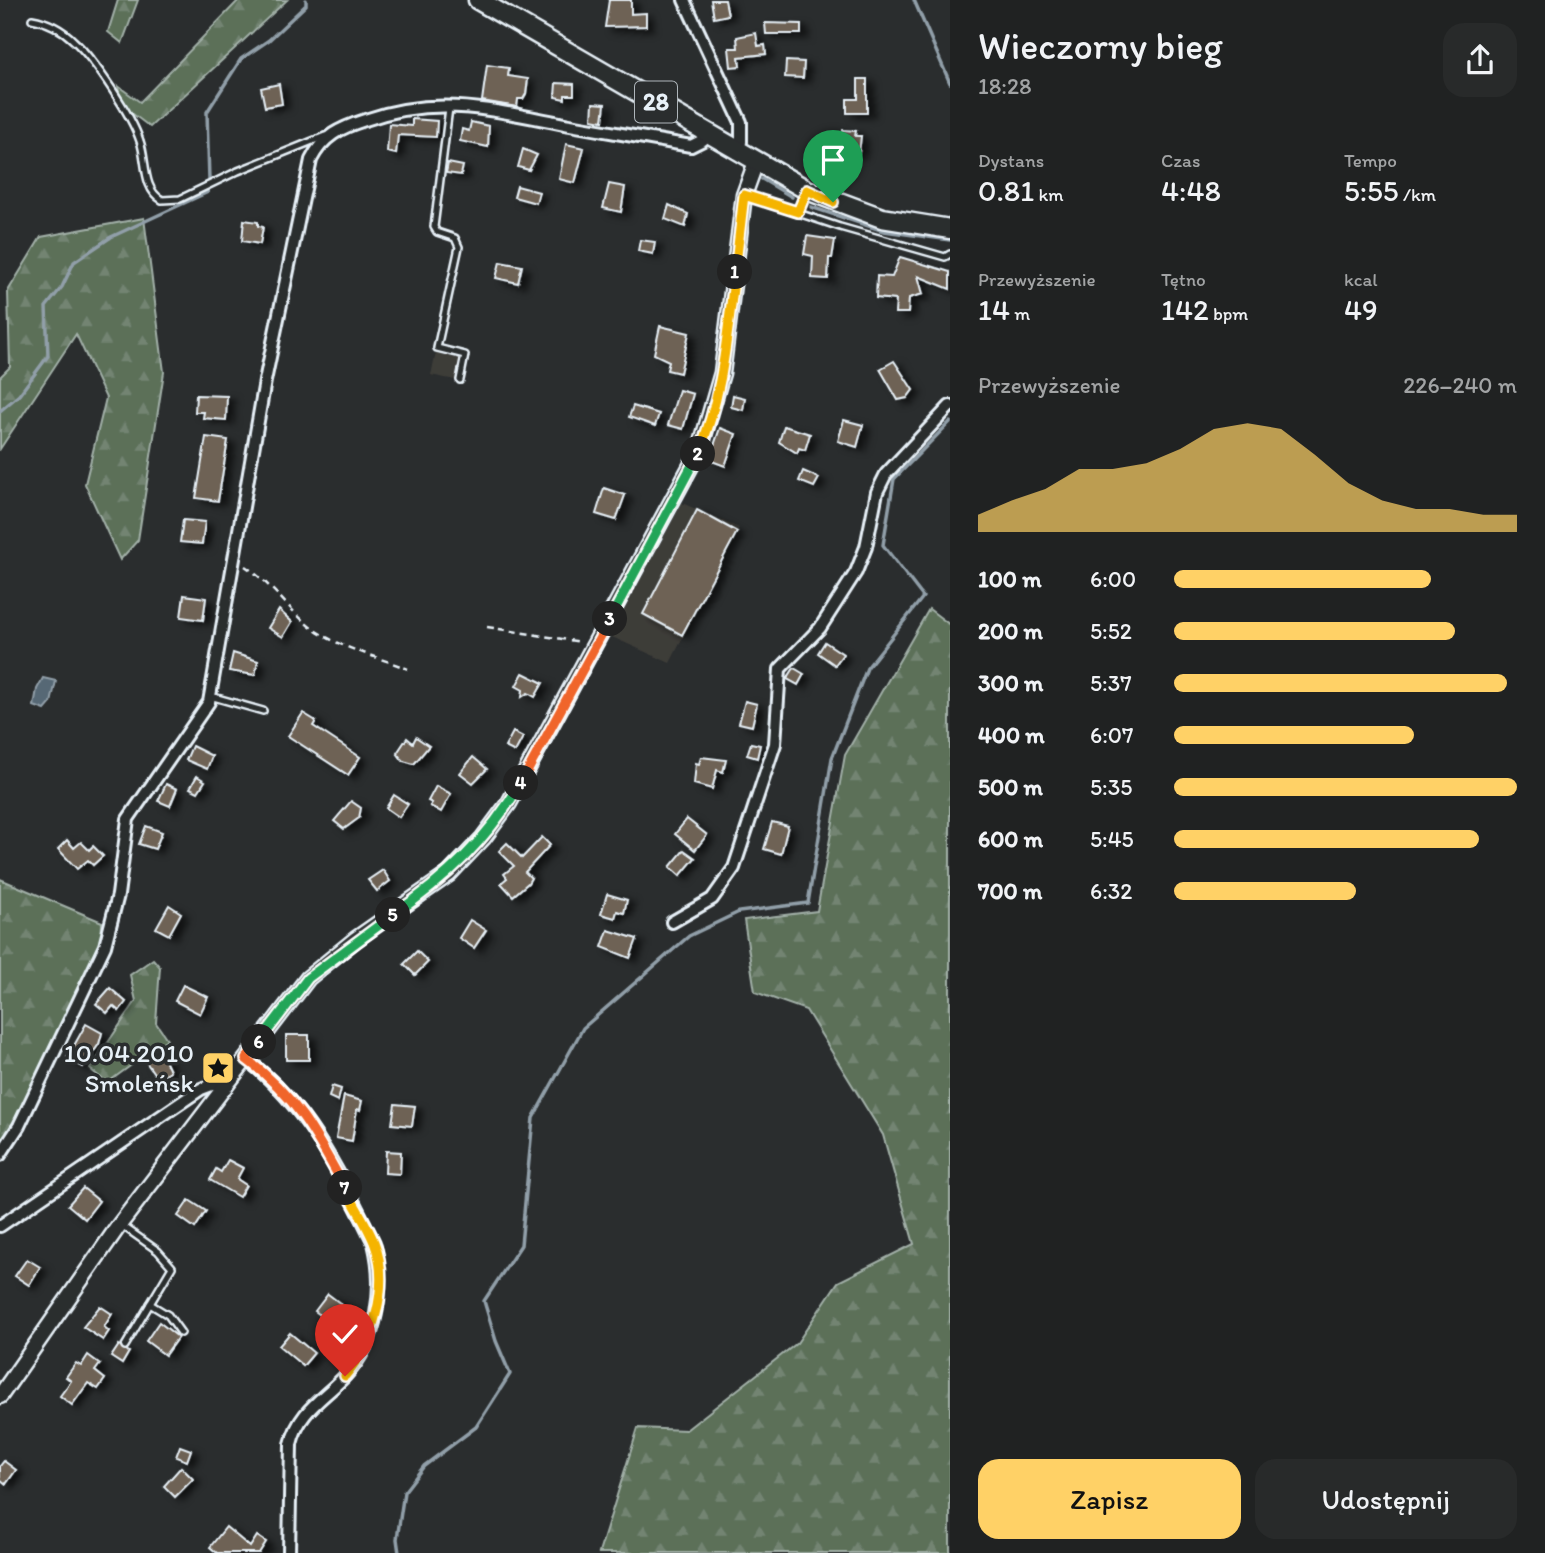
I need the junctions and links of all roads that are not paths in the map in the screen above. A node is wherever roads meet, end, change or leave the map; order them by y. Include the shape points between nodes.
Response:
1 (478, 0) edge
2 (684, 0) edge
3 (32, 19) dead end
4 (450, 105) junction
5 (708, 132) junction
6 (328, 135) junction
7 (736, 150) junction
8 (756, 162) junction
9 (807, 190) junction
10 (744, 195) junction
11 (798, 212) junction
12 (950, 229) edge
13 (948, 257) edge
14 (460, 380) dead end
15 (950, 406) edge
16 (210, 696) junction
17 (263, 711) dead end
18 (672, 922) dead end
19 (246, 1059) junction
20 (226, 1084) junction
21 (0, 1155) edge
22 (120, 1224) junction
23 (0, 1226) edge
24 (150, 1304) junction
25 (181, 1333) dead end
26 (125, 1346) dead end
27 (0, 1396) edge
28 (289, 1553) edge

1 - 5 main road, 28
2 - 7 street via 741,122 741,142
3 - 6 lane via 61,30 88,58 131,121 145,156 151,191 162,200 180,199 238,170
4 - 5 street via 691,146
4 - 6 street via 384,113
4 - 14 lane via 434,227 455,238 459,247 438,348 466,355
5 - 7 main road, 28
6 - 16 street via 311,160 296,222
7 - 8 main road, 28
8 - 9 main road, 28
8 - 10 street
9 - 11 lane
9 - 12 main road, 28 via 882,218
10 - 11 lane
10 - 19 street via 713,413 688,477 520,784 483,838 430,889 308,978
11 - 13 lane
15 - 18 street via 886,474 856,572 820,628 780,669 775,744 734,869 712,899
16 - 17 lane
16 - 21 street via 204,712 128,819 118,895 105,946 19,1126
19 - 20 street
19 - 28 street via 286,1092 315,1131 374,1243 379,1262 377,1302 366,1346 294,1431
20 - 22 street
20 - 23 street via 201,1089
22 - 24 lane via 159,1251 172,1267
22 - 27 street
24 - 25 lane via 168,1315
24 - 26 lane

